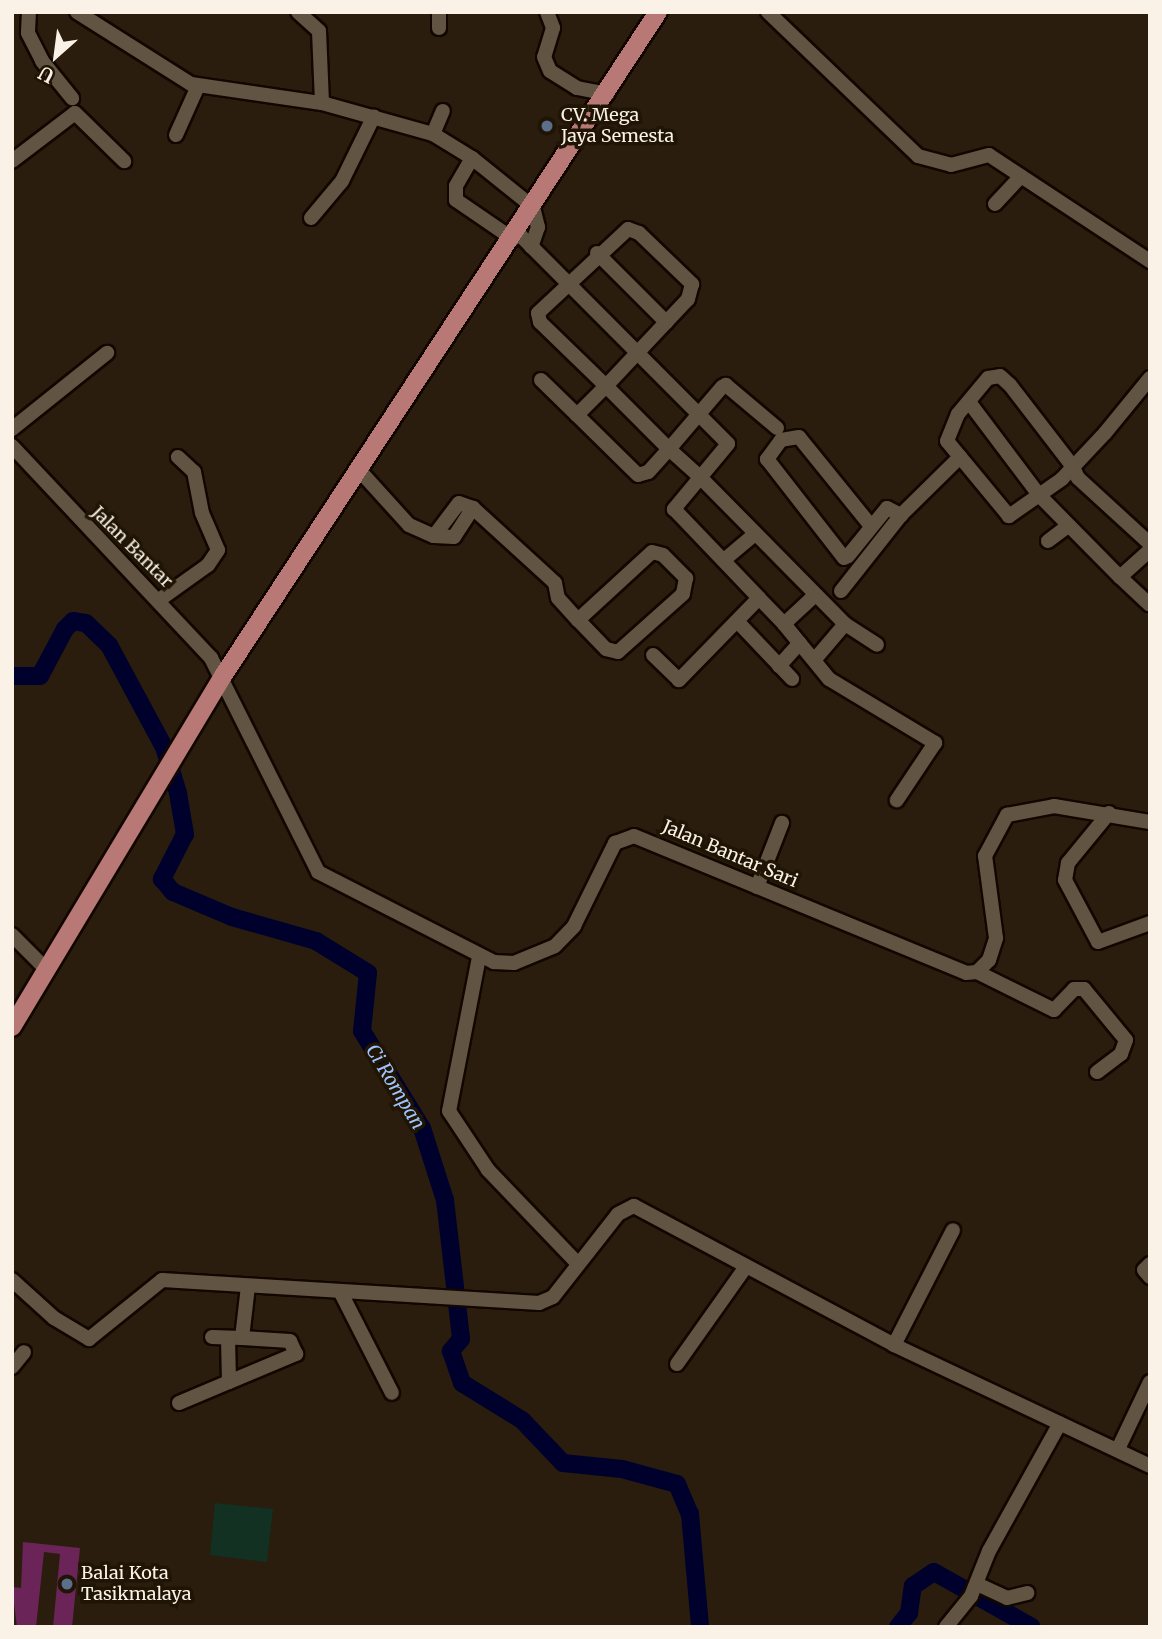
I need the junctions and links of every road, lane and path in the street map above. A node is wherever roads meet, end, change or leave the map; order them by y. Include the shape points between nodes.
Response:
1 (29, 12) edge
2 (77, 12) edge
3 (299, 12) edge
4 (439, 12) edge
5 (547, 12) edge
6 (658, 12) edge
7 (768, 12) edge
8 (439, 28) dead end
9 (198, 86) junction
10 (607, 94) junction
11 (72, 98) dead end
12 (322, 103) junction
13 (443, 111) dead end
14 (374, 116) junction
15 (433, 134) junction
16 (176, 135) dead end
17 (472, 158) junction
18 (12, 161) edge
19 (124, 161) dead end
20 (1021, 176) junction
21 (995, 204) dead end
22 (533, 207) junction
23 (310, 218) dead end
24 (515, 235) junction
25 (531, 247) junction
26 (597, 253) junction
27 (1150, 261) edge
28 (566, 283) junction
29 (666, 322) junction
30 (107, 353) dead end
31 (636, 354) junction
32 (1150, 378) edge
33 (541, 380) dead end
34 (606, 386) junction
35 (969, 401) junction
36 (578, 415) junction
37 (699, 415) junction
38 (776, 428) dead end
39 (12, 429) edge
40 (12, 446) edge
41 (669, 449) junction
42 (178, 457) dead end
43 (960, 457) junction
44 (1073, 467) junction
45 (360, 471) junction
46 (700, 477) junction
47 (1039, 495) junction
48 (901, 515) junction
49 (1069, 525) junction
50 (871, 526) junction
51 (754, 535) junction
52 (1048, 541) dead end
53 (1150, 544) edge
54 (1150, 550) edge
55 (724, 560) junction
56 (1121, 577) junction
57 (841, 591) dead end
58 (814, 596) junction
59 (759, 598) junction
60 (159, 600) junction
61 (1149, 604) edge
62 (578, 620) junction
63 (737, 621) junction
64 (845, 624) junction
65 (784, 625) junction
66 (800, 643) junction
67 (877, 645) dead end
68 (653, 655) dead end
69 (816, 658) junction
70 (779, 666) junction
71 (223, 676) junction
72 (792, 679) dead end
73 (897, 800) dead end
74 (1109, 813) junction
75 (1150, 822) edge
76 (782, 823) dead end
77 (757, 887) junction
78 (1150, 923) edge
79 (12, 935) edge
80 (479, 957) junction
81 (46, 969) junction
82 (977, 972) junction
83 (12, 1027) edge
84 (1097, 1072) dead end
85 (953, 1230) dead end
86 (578, 1264) junction
87 (1150, 1264) edge
88 (745, 1268) junction
89 (1150, 1277) edge
90 (12, 1280) edge
91 (248, 1286) junction
92 (341, 1293) junction
93 (212, 1337) dead end
94 (235, 1338) junction
95 (270, 1340) junction
96 (894, 1345) junction
97 (24, 1352) dead end
98 (677, 1364) dead end
99 (273, 1365) junction
100 (12, 1367) edge
101 (229, 1381) junction
102 (1150, 1382) edge
103 (392, 1393) dead end
104 (179, 1403) dead end
105 (1060, 1423) junction
106 (1118, 1449) junction
107 (1150, 1466) edge
108 (975, 1589) junction
109 (1027, 1594) dead end
110 (946, 1627) edge

1 - 11 street via 28,33
2 - 9 street
3 - 12 street via 316,23 324,57
4 - 8 street
5 - 10 street via 553,28 544,57 550,71 577,88
6 - 10 main road
7 - 20 street via 918,156 951,164 989,155
9 - 12 street
9 - 16 street
10 - 22 main road
12 - 14 street
13 - 15 street
14 - 15 street
14 - 23 street via 342,181
15 - 17 street
17 - 22 street
17 - 24 street via 456,187 456,200
18 - 19 street via 75,113
20 - 21 street
20 - 27 street
22 - 24 main road
22 - 25 street via 538,227
24 - 25 street
24 - 45 main road
25 - 28 street
26 - 28 street
26 - 29 street
26 - 29 street via 622,231 634,230 692,284 691,295
28 - 31 street
28 - 34 street via 537,316
29 - 31 street
30 - 39 street
31 - 34 street
31 - 37 street
32 - 44 street
33 - 36 street
34 - 36 street
34 - 41 street
35 - 43 street via 947,441
35 - 44 street via 988,378 1000,376
35 - 47 street
36 - 41 street via 638,475
37 - 38 street via 729,385
37 - 41 street
37 - 46 street via 728,443
40 - 60 street, Jalan Bantar
41 - 46 street
42 - 60 street via 194,472 202,513 218,550 208,565
43 - 47 street via 1009,516
43 - 48 street
44 - 47 street
44 - 53 street
45 - 62 street via 410,525 434,536 454,537 474,508 555,583 558,598
45 - 71 main road
46 - 51 street
46 - 55 street via 674,509
47 - 49 street
48 - 50 street via 888,508
48 - 57 street
49 - 52 street
49 - 56 street
50 - 50 street via 848,556 841,555 767,460 781,440 799,437
51 - 55 street
51 - 58 street
54 - 56 street
55 - 59 street
56 - 61 street
58 - 64 street
58 - 65 street
59 - 63 street
59 - 65 street
60 - 71 street, Jalan Bantar
62 - 62 street via 652,552 663,555 685,578 683,594 618,652 606,649
63 - 68 street via 679,680
63 - 70 street
64 - 67 street
64 - 69 street
65 - 66 street
66 - 69 street
66 - 70 street
69 - 73 street via 832,681 936,743
70 - 72 street
71 - 80 street, Jalan Bantar Sari via 318,872
71 - 81 main road
74 - 75 street
74 - 78 street via 1068,863 1065,880 1098,942
74 - 82 street via 1054,806 1018,810 999,822 985,856 996,938 989,960
76 - 77 street
77 - 80 street, Jalan Bantar Sari via 645,838 623,838 605,859 574,926 555,946 514,963
77 - 82 street, Jalan Bantar Sari via 966,973
79 - 81 street
80 - 86 street via 449,1111 488,1170
81 - 83 main road
82 - 84 street, Jalan Bantar Sari via 1054,1010 1074,989 1084,989 1126,1040 1121,1054
85 - 96 street
86 - 88 street via 618,1214 634,1206
86 - 92 street via 553,1297 539,1303 443,1294
87 - 89 street via 1144,1270
88 - 96 street
88 - 98 street
90 - 91 street via 54,1318 89,1339 157,1281
91 - 92 street
91 - 94 street
92 - 103 street
93 - 94 street
94 - 95 street
94 - 101 street
95 - 99 street
95 - 99 street via 290,1341 296,1354
96 - 105 street
97 - 100 street
99 - 101 street
101 - 104 street
102 - 106 street
105 - 106 street
105 - 108 street via 989,1551
106 - 107 street
108 - 109 street via 1007,1598
108 - 110 street

